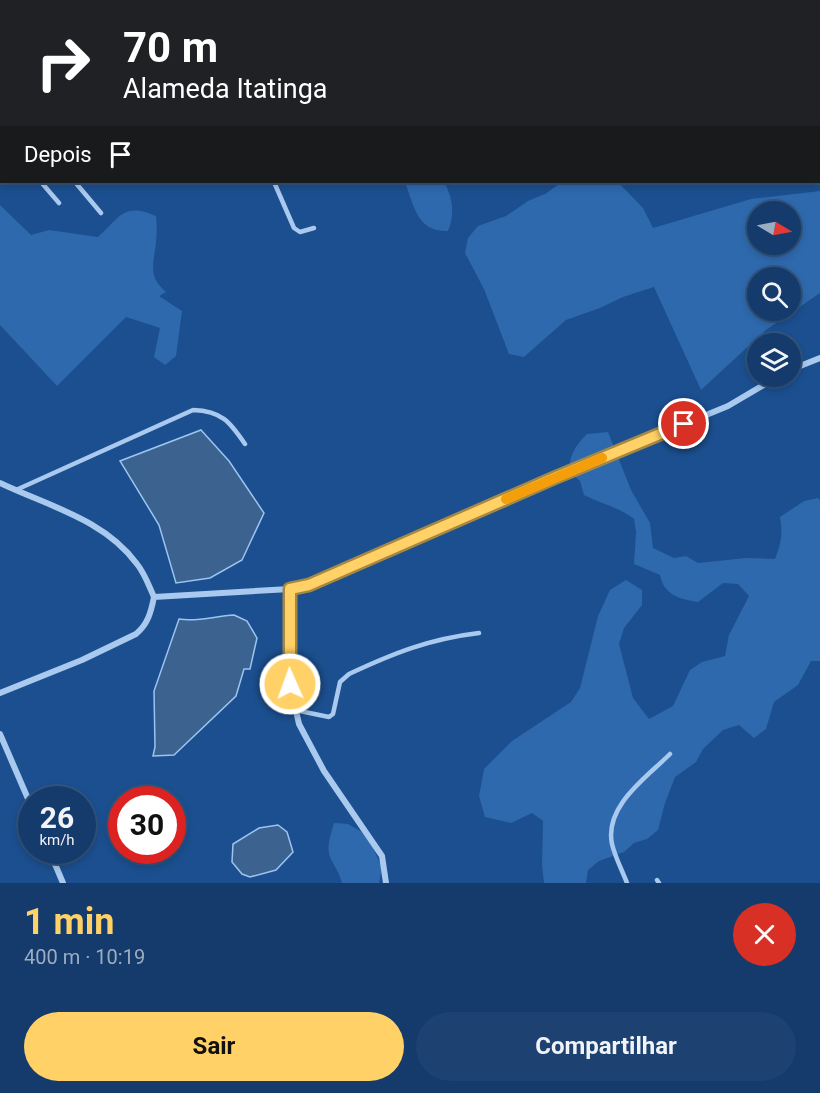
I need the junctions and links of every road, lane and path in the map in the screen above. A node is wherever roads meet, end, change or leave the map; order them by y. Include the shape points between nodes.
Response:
1 (42, 183) edge
2 (76, 183) edge
3 (274, 183) edge
4 (59, 203) dead end
5 (101, 213) dead end
6 (314, 228) dead end
7 (820, 358) edge
8 (801, 366) edge
9 (760, 387) edge
10 (245, 444) dead end
11 (0, 483) edge
12 (16, 490) junction
13 (290, 589) junction
14 (154, 597) junction
15 (479, 633) dead end
16 (0, 693) edge
17 (295, 710) junction
18 (0, 734) edge
19 (670, 754) dead end
20 (22, 786) edge
21 (55, 864) edge
22 (63, 883) edge
23 (386, 883) edge
24 (627, 883) edge

1 - 4 lane
2 - 5 lane
3 - 6 lane via 296,231
7 - 8 street
9 - 13 street via 728,406 309,585
10 - 12 lane via 220,415 193,410
11 - 12 street
12 - 14 street via 85,520 104,533 138,566
13 - 14 street
13 - 17 street via 290,684
14 - 16 street via 147,622 136,634
15 - 17 lane via 421,644 349,674 340,682 329,717
17 - 23 street via 324,771 382,856
18 - 20 street
19 - 24 lane via 626,798 615,816 612,843
21 - 22 street

